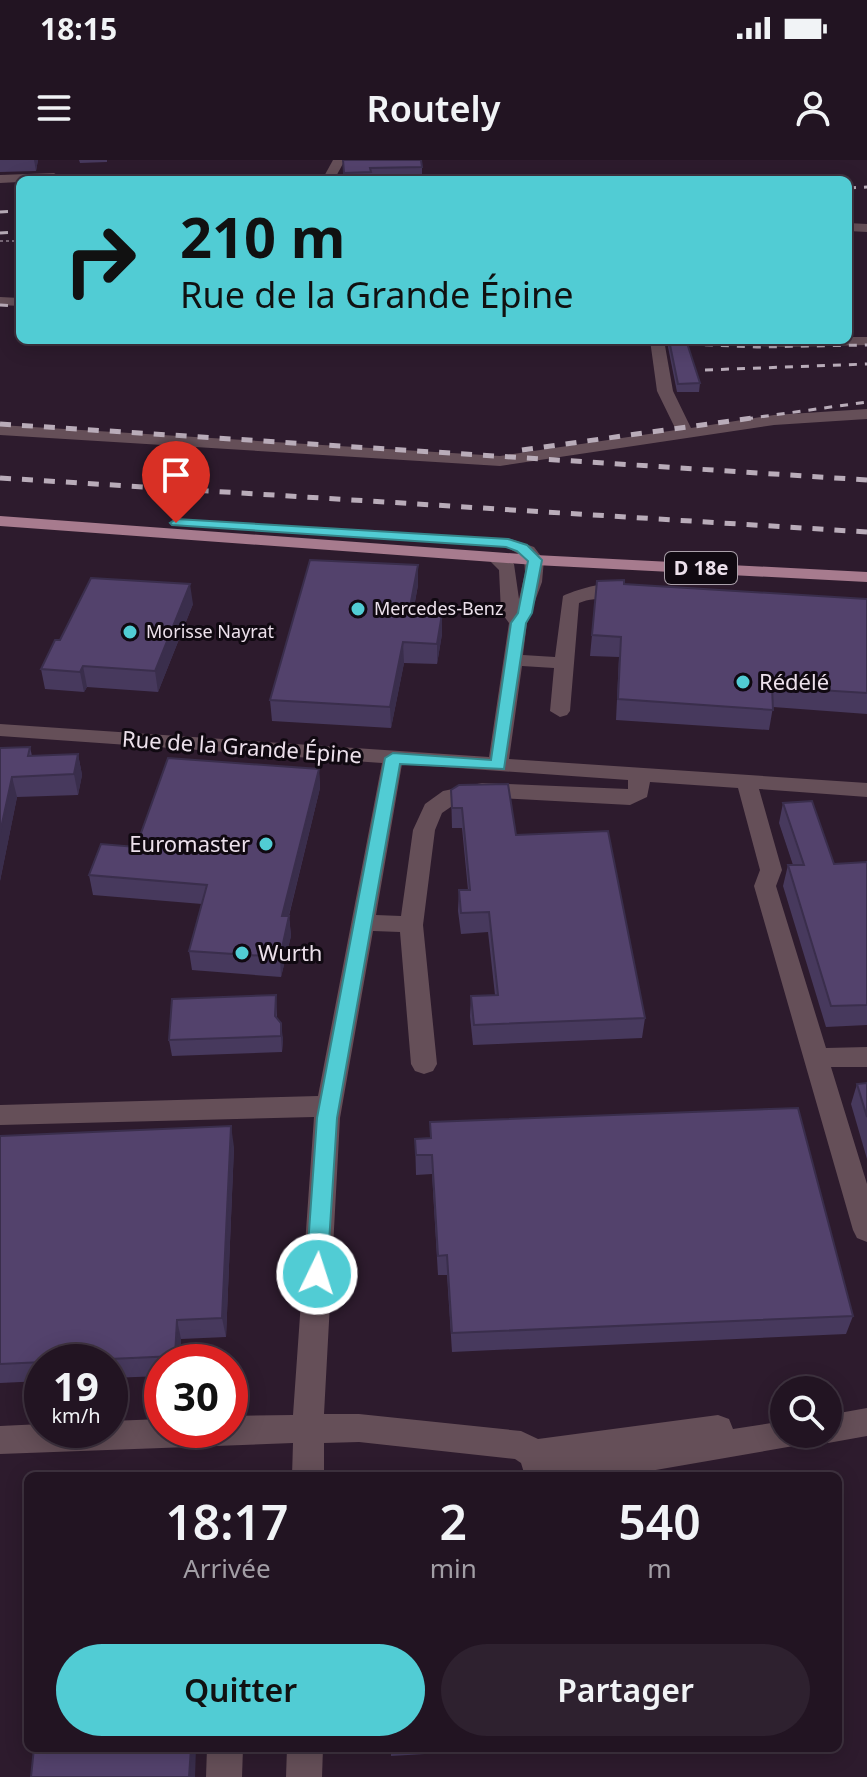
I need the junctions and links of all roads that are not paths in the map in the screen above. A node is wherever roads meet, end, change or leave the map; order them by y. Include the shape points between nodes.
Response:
1 (658, 344) edge
2 (867, 414) edge
3 (0, 430) edge
4 (686, 433) junction
5 (0, 512) edge
6 (0, 521) edge
7 (552, 548) joint
8 (515, 556) junction
9 (867, 563) edge
10 (867, 577) edge
11 (646, 591) edge
12 (518, 623) junction
13 (513, 660) junction
14 (564, 663) junction
15 (560, 711) dead end
16 (0, 730) edge
17 (393, 758) junction
18 (498, 766) junction
19 (639, 776) junction
20 (747, 783) junction
21 (867, 790) edge
22 (363, 922) junction
23 (411, 925) junction
24 (867, 1057) edge
25 (816, 1058) junction
26 (424, 1064) dead end
27 (329, 1106) junction
28 (0, 1115) edge
29 (867, 1230) edge
30 (867, 1408) edge
31 (842, 1412) edge
32 (867, 1422) edge
33 (770, 1423) edge
34 (842, 1426) edge
35 (308, 1427) junction
36 (248, 1429) edge
37 (144, 1434) edge
38 (770, 1437) edge
39 (0, 1440) edge
40 (538, 1468) edge
41 (308, 1472) edge
42 (225, 1752) edge
43 (305, 1752) edge
44 (224, 1777) edge
45 (304, 1777) edge

1 - 4 street via 665,391
2 - 4 street
3 - 4 street via 482,461
5 - 8 main road, D 18e
6 - 8 main road, D 18e
7 - 8 street, D 18e
7 - 9 main road, D 18e
8 - 10 main road, D 18e
8 - 12 street via 510,612
8 - 12 street via 525,613
11 - 14 street via 604,589 573,595
12 - 13 street
13 - 14 street
13 - 18 street
14 - 15 street
16 - 17 street, Rue de la Grande Épine
17 - 18 street, Rue de la Grande Épine
17 - 22 street
18 - 19 street, Rue de la Grande Épine
19 - 20 street, Rue de la Grande Épine
19 - 23 street via 639,792 630,798 482,790 441,801 424,830
20 - 21 street, Rue de la Grande Épine
20 - 25 street via 771,870 765,886
22 - 23 street
22 - 27 street
23 - 26 street
24 - 25 street
25 - 29 street
27 - 28 street
27 - 35 street
30 - 31 street
32 - 34 street
33 - 40 street
35 - 36 street
35 - 40 street via 521,1445
35 - 41 street
37 - 39 street
38 - 40 street
42 - 44 street
43 - 45 street

